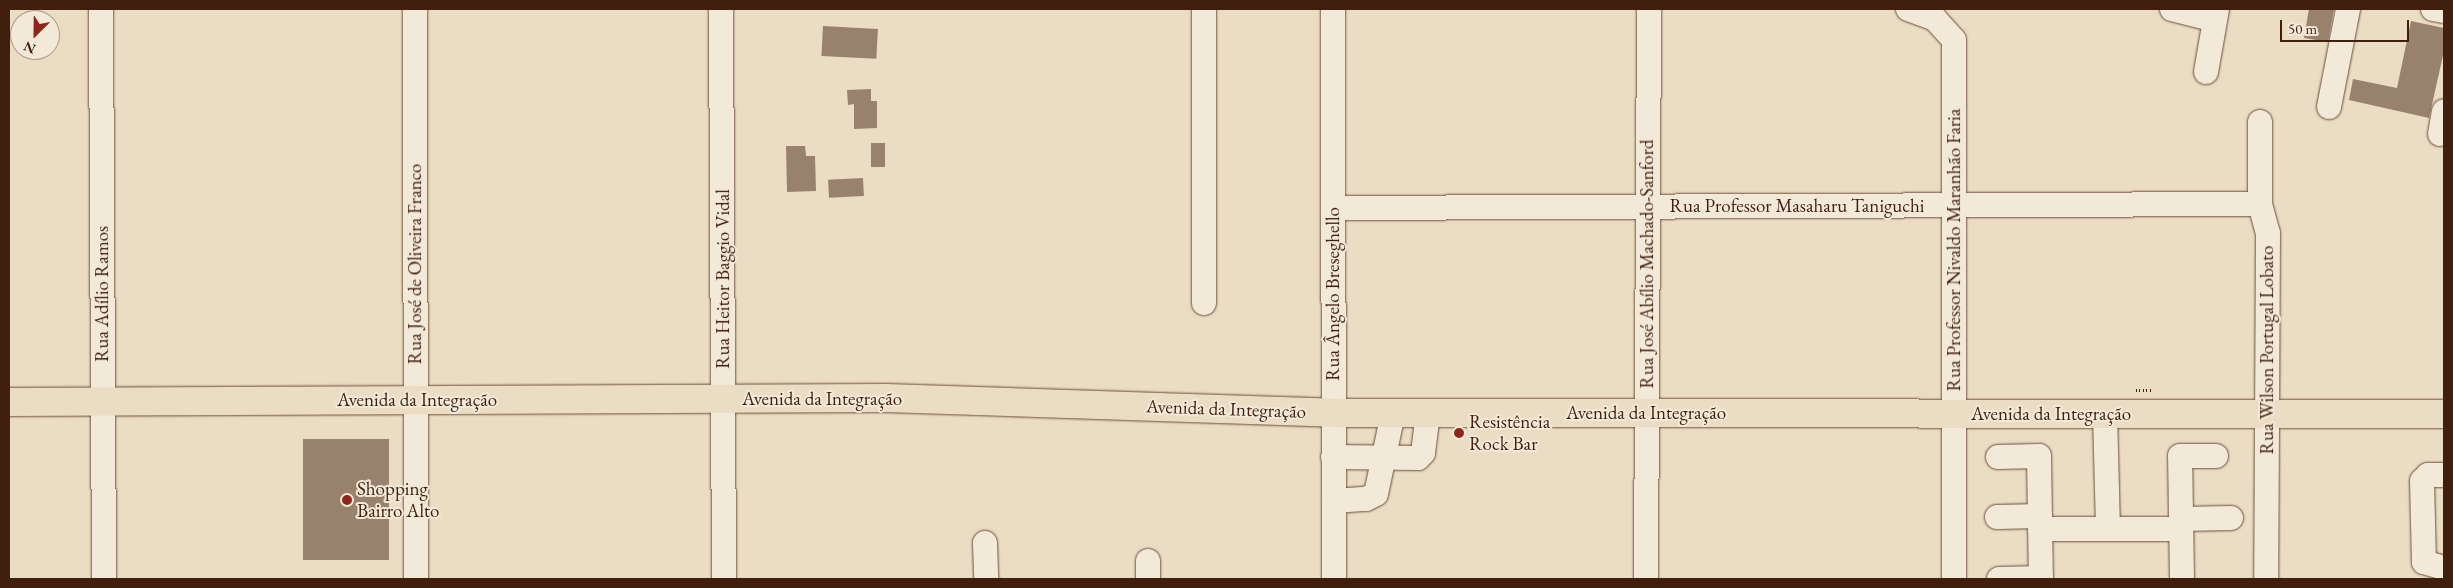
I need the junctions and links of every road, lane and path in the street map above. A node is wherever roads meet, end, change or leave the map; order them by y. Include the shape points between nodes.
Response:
1 (101, 9) edge
2 (415, 9) edge
3 (721, 9) edge
4 (1204, 9) edge
5 (1333, 9) edge
6 (1649, 9) edge
7 (1908, 9) edge
8 (2172, 9) edge
9 (2348, 9) edge
10 (2433, 9) edge
11 (2444, 11) edge
12 (2216, 14) edge
13 (2206, 72) dead end
14 (2329, 107) dead end
15 (2444, 111) edge
16 (2260, 122) dead end
17 (2440, 134) dead end
18 (2260, 204) junction
19 (1954, 206) junction
20 (1648, 207) junction
21 (1333, 208) junction
22 (1204, 303) dead end
23 (724, 398) junction
24 (416, 400) junction
25 (103, 401) junction
26 (9, 402) edge
27 (1334, 413) junction
28 (1393, 413) junction
29 (1428, 413) junction
30 (1647, 414) junction
31 (1954, 414) junction
32 (2105, 414) junction
33 (2267, 414) junction
34 (2444, 414) edge
35 (2216, 456) dead end
36 (1333, 457) junction
37 (1998, 457) dead end
38 (1384, 459) junction
39 (2444, 475) edge
40 (1334, 501) junction
41 (1997, 517) dead end
42 (2231, 518) dead end
43 (2045, 521) junction
44 (2175, 521) junction
45 (2108, 523) junction
46 (985, 543) dead end
47 (2444, 568) edge
48 (104, 579) edge
49 (416, 579) edge
50 (724, 579) edge
51 (986, 579) edge
52 (1334, 579) edge
53 (1646, 579) edge
54 (1954, 579) edge
55 (1999, 579) edge
56 (2182, 579) edge
57 (2266, 579) edge

1 - 25 street, Rua Adílio Ramos
2 - 24 street, Rua José de Oliveira Franco
3 - 23 street, Rua Heitor Baggio Vidal
4 - 22 street
5 - 21 street, Rua Ângelo Breseghello
6 - 20 street, Rua José Abílio Machado-Sanford
7 - 19 street, Rua Professor Nivaldo Maranhão Faria via 1935,19 1954,40
8 - 12 street
9 - 14 street
10 - 11 street
12 - 13 street
15 - 17 street
16 - 18 street, Rua Wilson Portugal Lobato
18 - 19 street, Rua Professor Masaharu Taniguchi
18 - 33 street, Rua Wilson Portugal Lobato via 2268,233
19 - 20 street, Rua Professor Masaharu Taniguchi
19 - 31 street, Rua Professor Nivaldo Maranhão Faria
20 - 21 street, Rua Professor Masaharu Taniguchi
20 - 30 street, Rua José Abílio Machado-Sanford
21 - 27 street, Rua Ângelo Breseghello
23 - 24 main road, Avenida da Integração
23 - 27 main road, Avenida da Integração via 940,399
23 - 50 street, Rua Heitor Baggio Vidal
24 - 25 main road, Avenida da Integração
24 - 49 street, Rua José de Oliveira Franco
25 - 26 main road, Avenida da Integração
25 - 48 street, Rua Adílio Ramos
27 - 28 main road, Avenida da Integração
27 - 36 street, Rua Ângelo Breseghello
28 - 29 main road, Avenida da Integração
28 - 38 street
29 - 30 main road, Avenida da Integração
29 - 38 street via 1421,456
30 - 31 main road, Avenida da Integração
30 - 53 street, Rua José Abílio Machado-Sanford
31 - 32 main road, Avenida da Integração
31 - 54 street, Rua Professor Nivaldo Maranhão Faria
32 - 33 main road, Avenida da Integração
32 - 45 street
33 - 34 main road, Avenida da Integração
33 - 57 street, Rua Wilson Portugal Lobato
35 - 44 street via 2180,456
36 - 38 street
36 - 40 street, Rua Ângelo Breseghello
37 - 43 street via 2038,456
38 - 40 street via 1376,494
39 - 47 street via 2428,475 2422,481 2424,562
40 - 52 street, Rua Ângelo Breseghello
41 - 43 street
42 - 44 street
43 - 45 street
43 - 55 street via 2041,578
44 - 45 street
44 - 56 street
46 - 51 street

